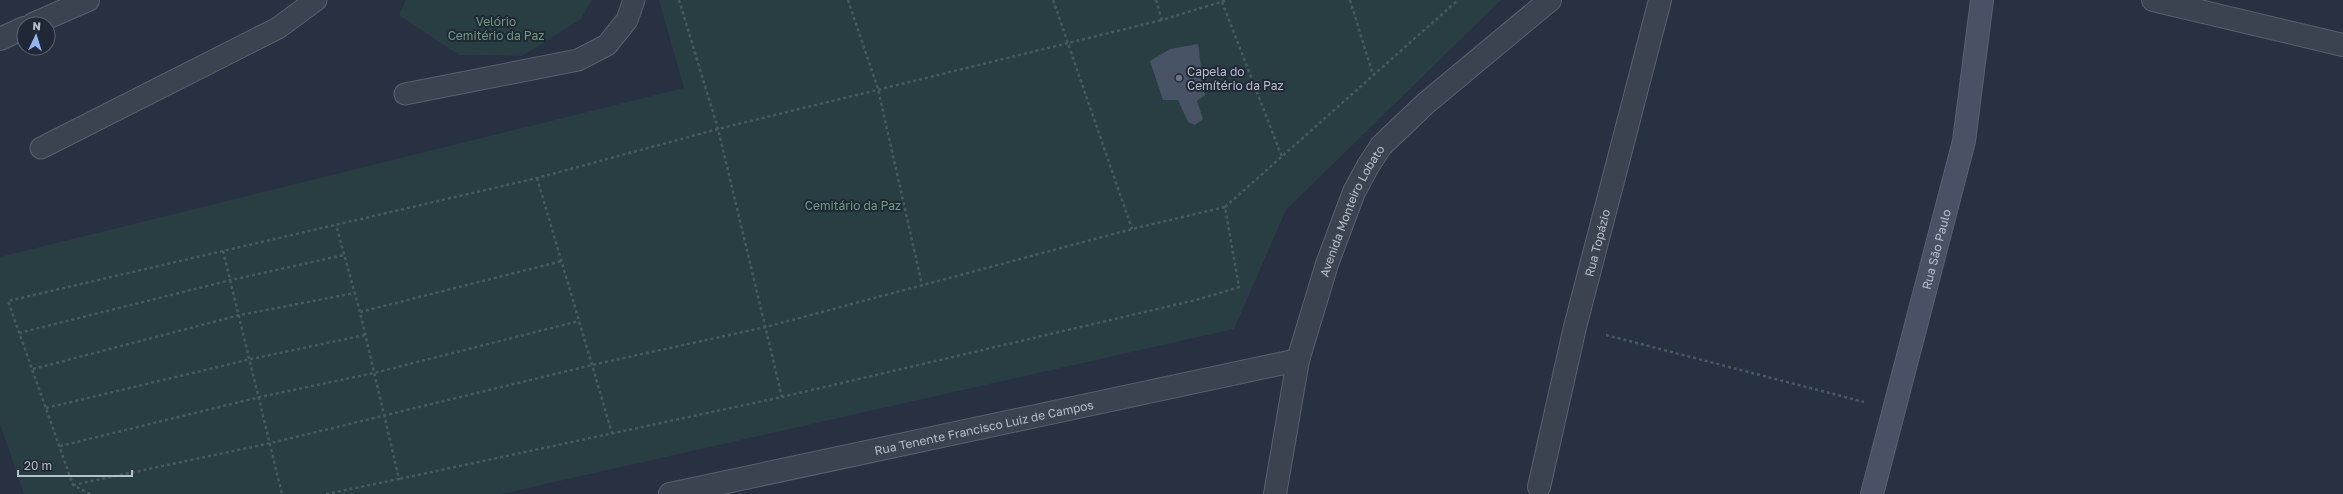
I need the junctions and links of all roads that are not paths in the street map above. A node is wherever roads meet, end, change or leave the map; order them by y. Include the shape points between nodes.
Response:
1 (88, 0) edge
2 (316, 0) edge
3 (634, 0) edge
4 (1550, 0) edge
5 (1660, 0) edge
6 (1982, 0) edge
7 (2153, 0) edge
8 (51, 16) edge
9 (16, 32) edge
10 (0, 39) edge
11 (2343, 46) edge
12 (405, 94) dead end
13 (41, 148) dead end
14 (1298, 360) junction
15 (1539, 487) dead end
16 (670, 494) edge
17 (1275, 494) edge
18 (1872, 494) edge

1 - 8 street
2 - 13 lane via 278,28
3 - 12 lane via 627,20 607,44 578,60
4 - 14 street, Avenida Monteiro Lobato via 1426,104 1381,146 1364,173 1349,206 1327,264
5 - 15 street, Rua Topázio via 1575,327
6 - 18 main road, Rua São Paulo via 1964,141
7 - 11 street
9 - 10 street
14 - 16 street, Rua Tenente Francisco Luiz de Campos
14 - 17 street, Avenida Monteiro Lobato

